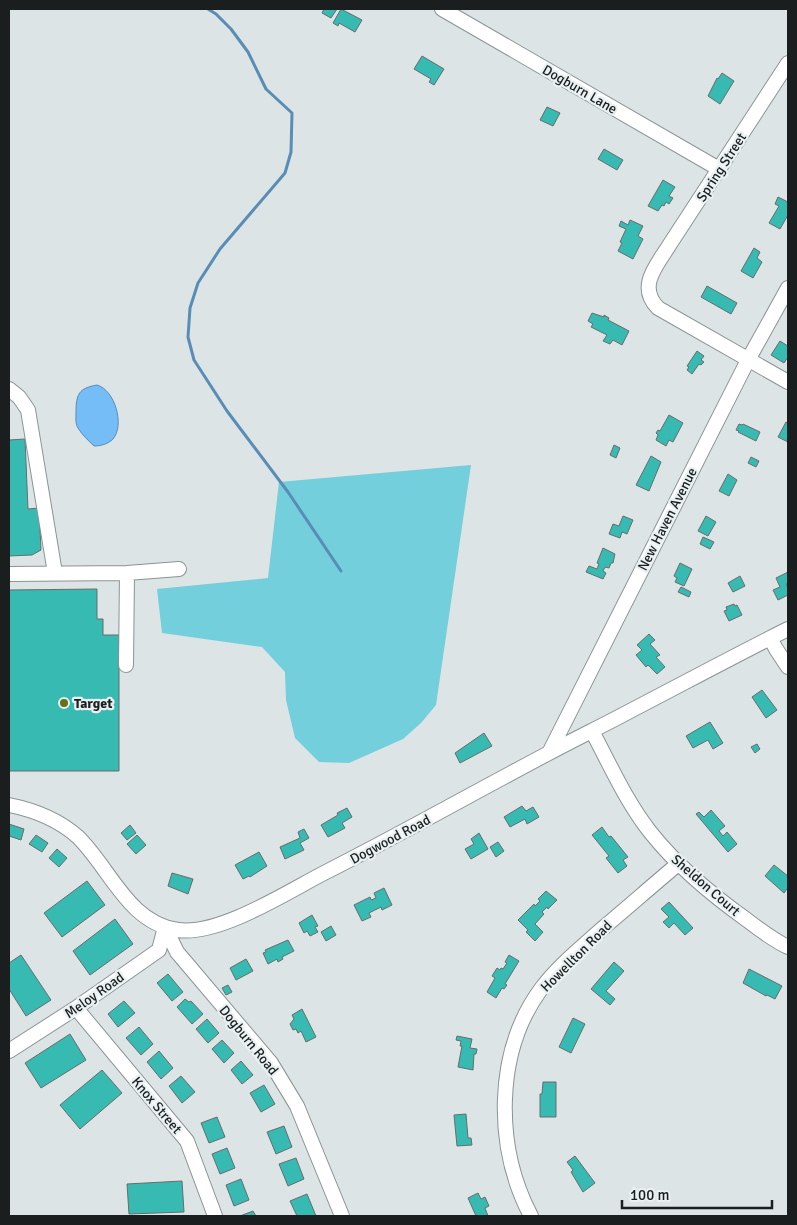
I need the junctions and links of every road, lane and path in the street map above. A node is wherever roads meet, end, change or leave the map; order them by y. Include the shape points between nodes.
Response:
1 (442, 9) edge
2 (788, 62) edge
3 (719, 169) junction
4 (788, 288) edge
5 (748, 360) junction
6 (788, 382) edge
7 (9, 389) edge
8 (179, 569) dead end
9 (55, 572) junction
10 (127, 572) junction
11 (9, 574) edge
12 (788, 629) edge
13 (770, 638) junction
14 (126, 665) dead end
15 (788, 667) edge
16 (592, 731) junction
17 (549, 752) junction
18 (9, 805) edge
19 (678, 864) junction
20 (165, 927) junction
21 (788, 947) edge
22 (76, 1008) junction
23 (9, 1051) edge
24 (215, 1216) edge
25 (342, 1216) edge
26 (531, 1216) edge

1 - 3 street, Dogburn Lane
2 - 3 street, Spring Street
3 - 5 street, Spring Street via 653,272 648,292 658,308
4 - 5 street, New Haven Avenue
5 - 6 street
5 - 17 street, New Haven Avenue
7 - 9 street via 20,397 28,410
8 - 10 street
9 - 10 street
9 - 11 street
10 - 14 street
12 - 13 street, Dogwood Road
13 - 15 street
13 - 16 street, Dogwood Road
16 - 17 street, Dogwood Road
16 - 19 street, Sheldon Court via 650,832
17 - 20 street, Dogwood Road via 412,828 222,924 189,930
18 - 20 street, Dogwood Road via 49,818 70,831 90,850 136,909
19 - 21 street, Sheldon Court via 729,907
19 - 26 street, Howellton Road via 571,958 542,988 523,1022 509,1068 504,1125 514,1175
20 - 22 street, Meloy Road via 159,950
20 - 25 street, Dogburn Road via 177,952 271,1063 297,1106
22 - 23 street, Meloy Road
22 - 24 street, Knox Street via 187,1141

